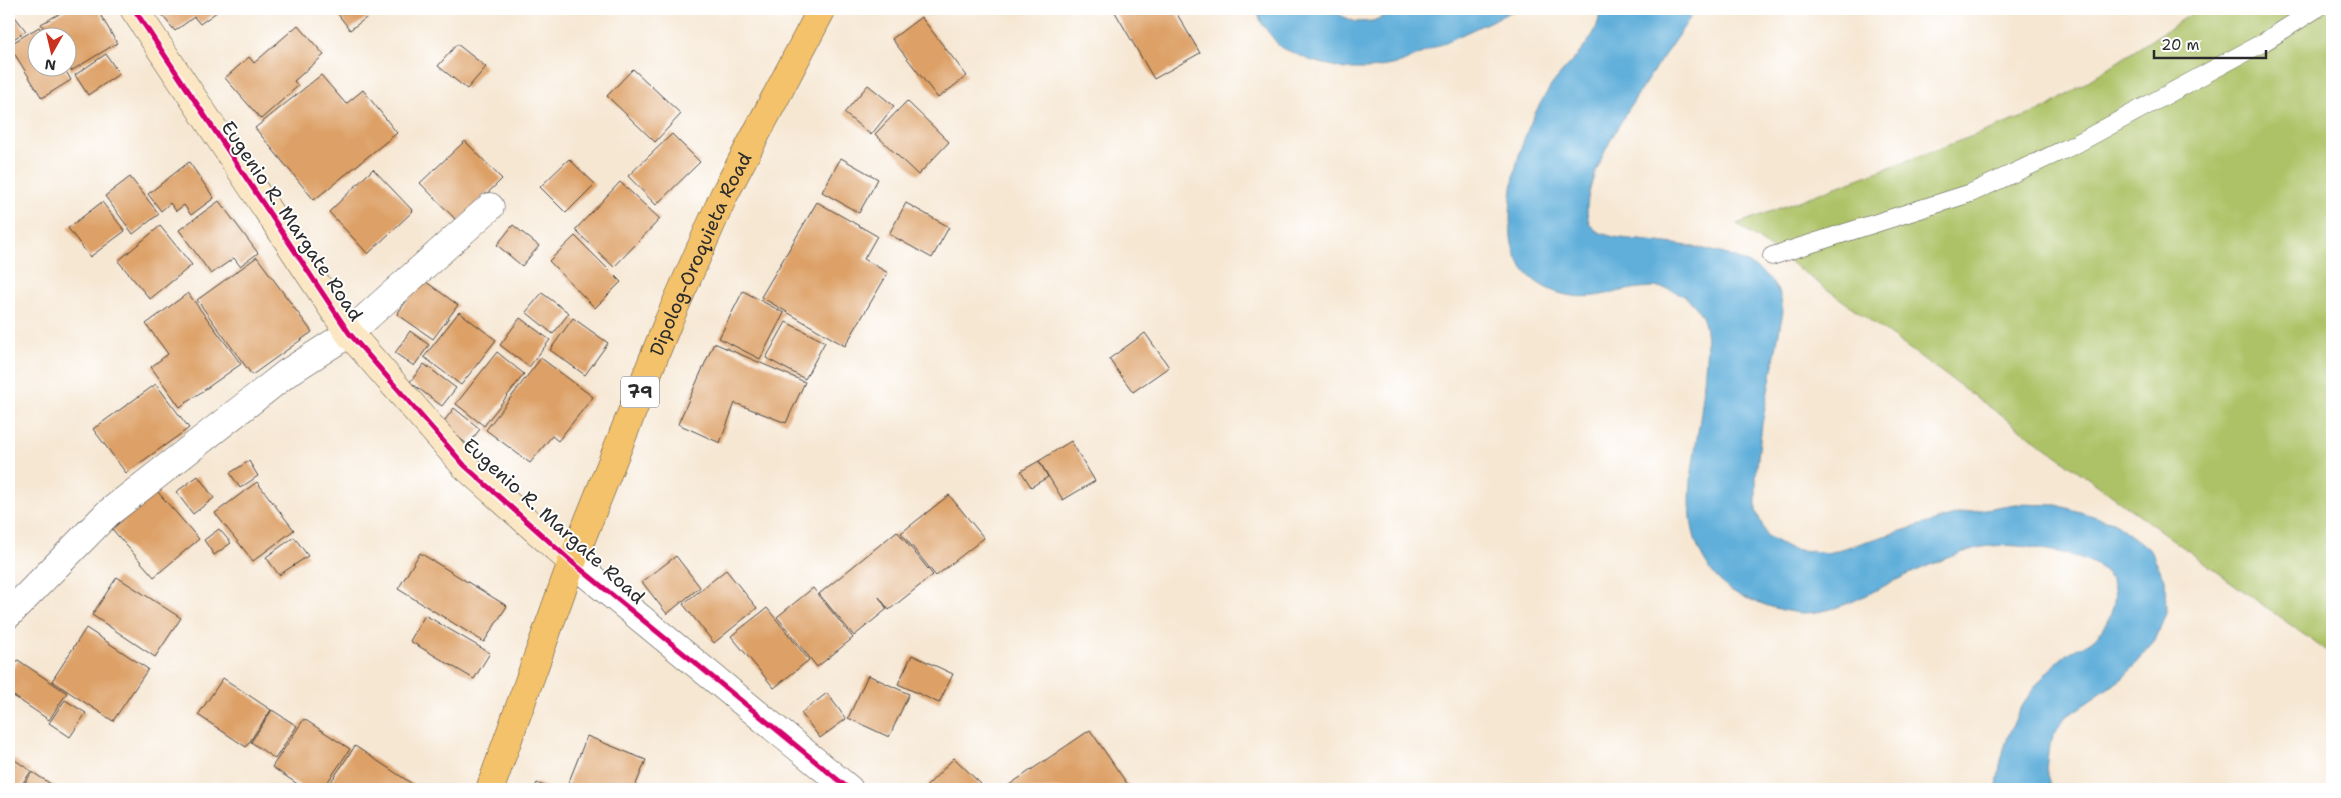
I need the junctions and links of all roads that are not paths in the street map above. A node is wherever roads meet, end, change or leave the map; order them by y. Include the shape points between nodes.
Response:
1 (134, 9) edge
2 (822, 9) edge
3 (2316, 9) edge
4 (490, 207) dead end
5 (1772, 256) dead end
6 (348, 333) junction
7 (572, 562) junction
8 (9, 614) edge
9 (490, 789) edge
10 (849, 789) edge

1 - 6 street, Eugenio R. Margate Road
2 - 7 main road, Dipolog-Oroquieta Road / 79 via 724,195 668,322
3 - 5 lane via 2264,42 2076,144 1971,192
4 - 6 street
6 - 7 street, Eugenio R. Margate Road via 464,466
6 - 8 street via 287,373 108,514
7 - 9 main road, Dipolog-Oroquieta Road / 79
7 - 10 street, Eugenio R. Margate Road

